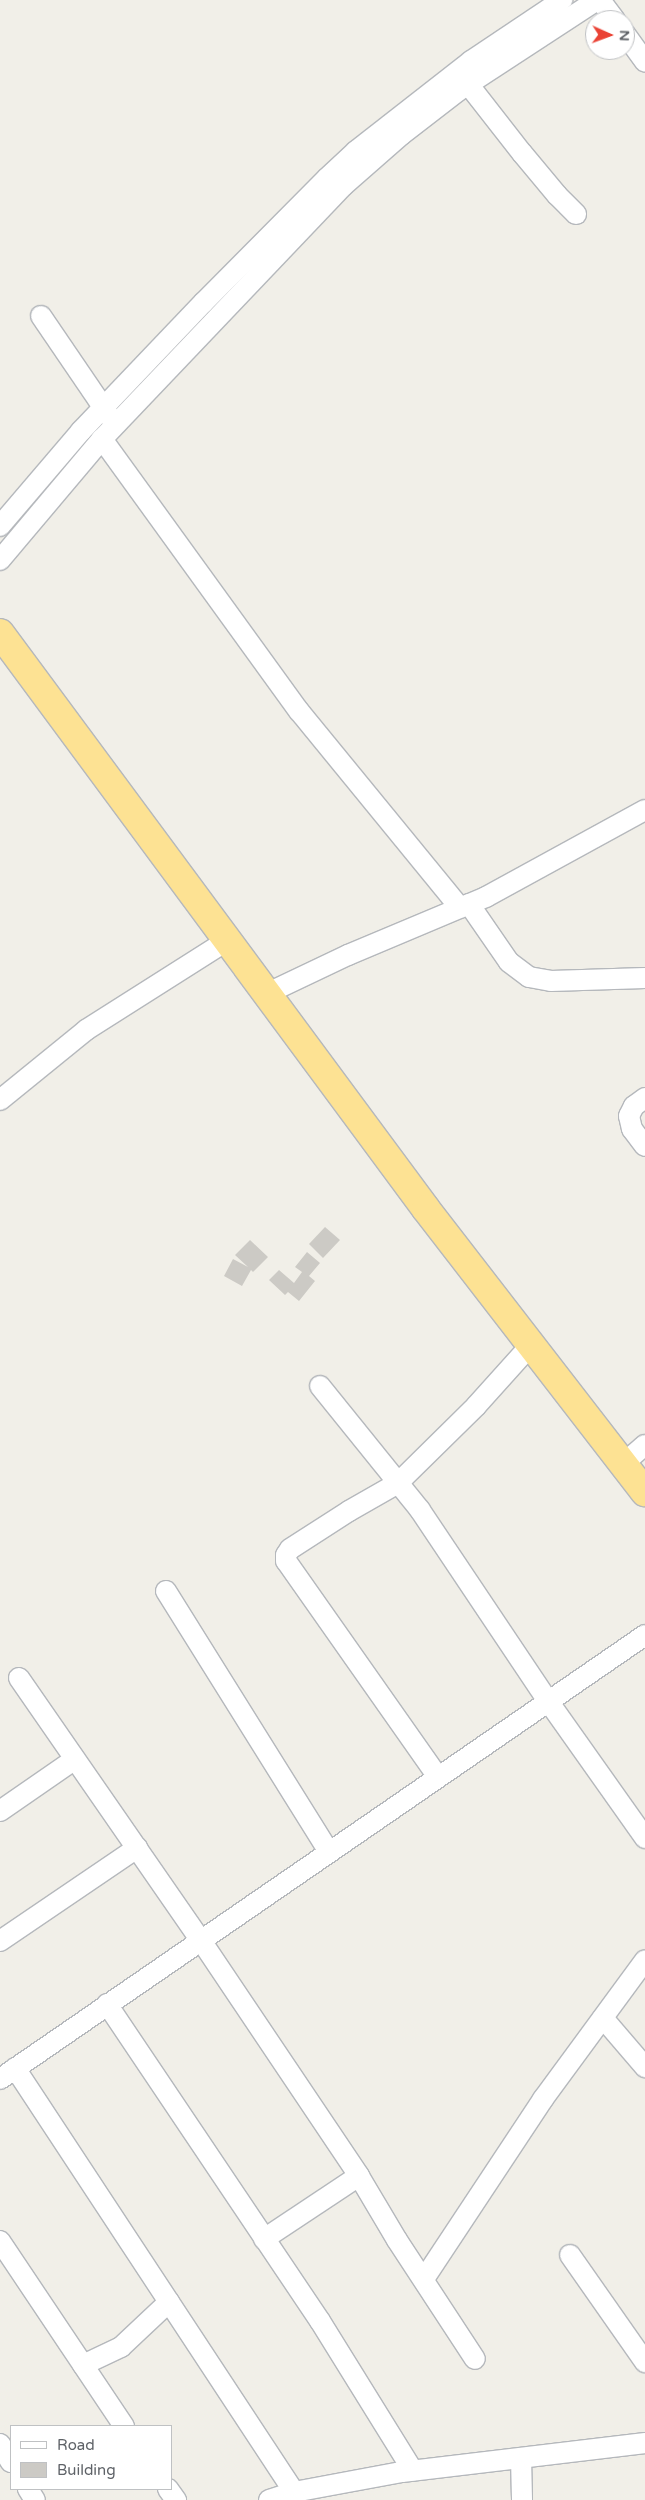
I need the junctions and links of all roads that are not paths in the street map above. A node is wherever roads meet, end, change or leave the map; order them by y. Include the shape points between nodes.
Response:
1 (562, 0) edge
2 (599, 0) edge
3 (607, 10) edge
4 (635, 48) edge
5 (645, 62) edge
6 (468, 84) junction
7 (397, 129) junction
8 (576, 214) dead end
9 (269, 249) junction
10 (41, 316) dead end
11 (104, 407) junction
12 (109, 432) junction
13 (0, 526) edge
14 (0, 560) edge
15 (0, 633) edge
16 (645, 810) edge
17 (464, 906) junction
18 (228, 940) junction
19 (645, 978) edge
20 (268, 993) junction
21 (645, 1098) edge
22 (0, 1100) edge
23 (645, 1146) edge
24 (531, 1345) junction
25 (320, 1386) dead end
26 (645, 1445) edge
27 (623, 1464) junction
28 (398, 1483) junction
29 (645, 1492) edge
30 (166, 1591) dead end
31 (645, 1635) edge
32 (19, 1678) dead end
33 (548, 1701) junction
34 (75, 1758) junction
35 (438, 1777) junction
36 (0, 1811) edge
37 (645, 1838) edge
38 (137, 1848) junction
39 (329, 1852) junction
40 (200, 1939) junction
41 (0, 1941) edge
42 (645, 1960) edge
43 (107, 2004) junction
44 (603, 2018) junction
45 (645, 2066) edge
46 (7, 2073) edge
47 (358, 2176) junction
48 (264, 2239) junction
49 (0, 2241) edge
50 (570, 2255) dead end
51 (424, 2279) junction
52 (169, 2302) junction
53 (475, 2359) dead end
54 (645, 2362) edge
55 (83, 2365) junction
56 (123, 2425) edge
57 (645, 2443) edge
58 (0, 2444) edge
59 (521, 2458) junction
60 (10, 2460) edge
61 (413, 2471) junction
62 (294, 2492) junction
63 (269, 2500) edge
64 (522, 2500) edge

1 - 7 street via 471,60
2 - 3 street
2 - 6 street
4 - 5 street
6 - 7 street
6 - 8 street
7 - 9 street via 343,186
9 - 11 street
9 - 12 street
10 - 11 street
11 - 12 street
11 - 13 street
12 - 14 street
12 - 17 street via 299,711
15 - 18 highway
16 - 17 street
17 - 19 street via 509,962 529,977 551,981
17 - 20 street
18 - 20 highway
18 - 22 street via 86,1030
20 - 24 highway via 426,1209
21 - 23 street via 634,1106 629,1116 632,1129
24 - 27 highway
24 - 28 street via 476,1406
25 - 28 street
26 - 27 street
27 - 29 highway
28 - 33 street via 420,1510
28 - 35 street via 290,1549 286,1561
30 - 39 street
31 - 33 street
32 - 34 street
33 - 35 street
33 - 37 street
34 - 36 street
34 - 38 street
35 - 39 street
38 - 40 street
38 - 41 street
39 - 40 street
40 - 43 street
40 - 47 street
42 - 44 street
43 - 46 street
43 - 48 street
44 - 45 street
44 - 51 street via 543,2099
46 - 52 street
47 - 48 street
47 - 51 street
48 - 61 street via 325,2329
49 - 55 street
50 - 54 street
51 - 53 street
52 - 55 street via 121,2347
52 - 62 street
55 - 56 street
57 - 59 street
58 - 60 street
59 - 61 street
59 - 64 street
61 - 62 street
62 - 63 street

